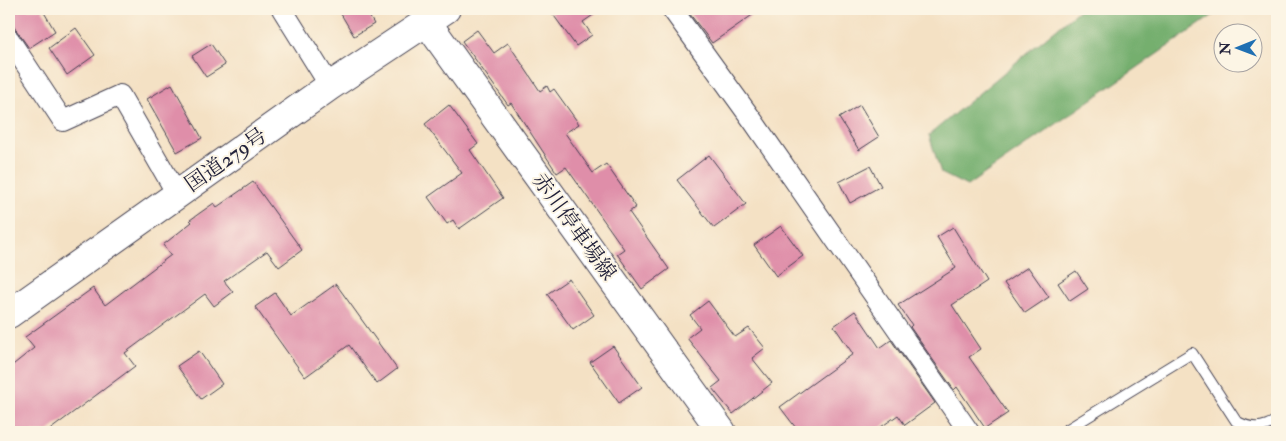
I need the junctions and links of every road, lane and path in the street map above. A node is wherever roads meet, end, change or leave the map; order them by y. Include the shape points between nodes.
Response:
1 (282, 9) edge
2 (672, 9) edge
3 (436, 15) edge
4 (9, 39) edge
5 (330, 86) junction
6 (177, 194) junction
7 (9, 314) edge
8 (1277, 420) edge
9 (722, 432) edge
10 (969, 432) edge
11 (1063, 432) edge

1 - 5 street
2 - 10 street via 753,120
3 - 5 main road, 国道279号
3 - 9 main road, 赤川停車場線
4 - 6 street via 63,120 120,95
5 - 6 main road, 国道279号
6 - 7 main road, 国道279号
8 - 11 lane via 1266,427 1248,428 1236,421 1192,353

